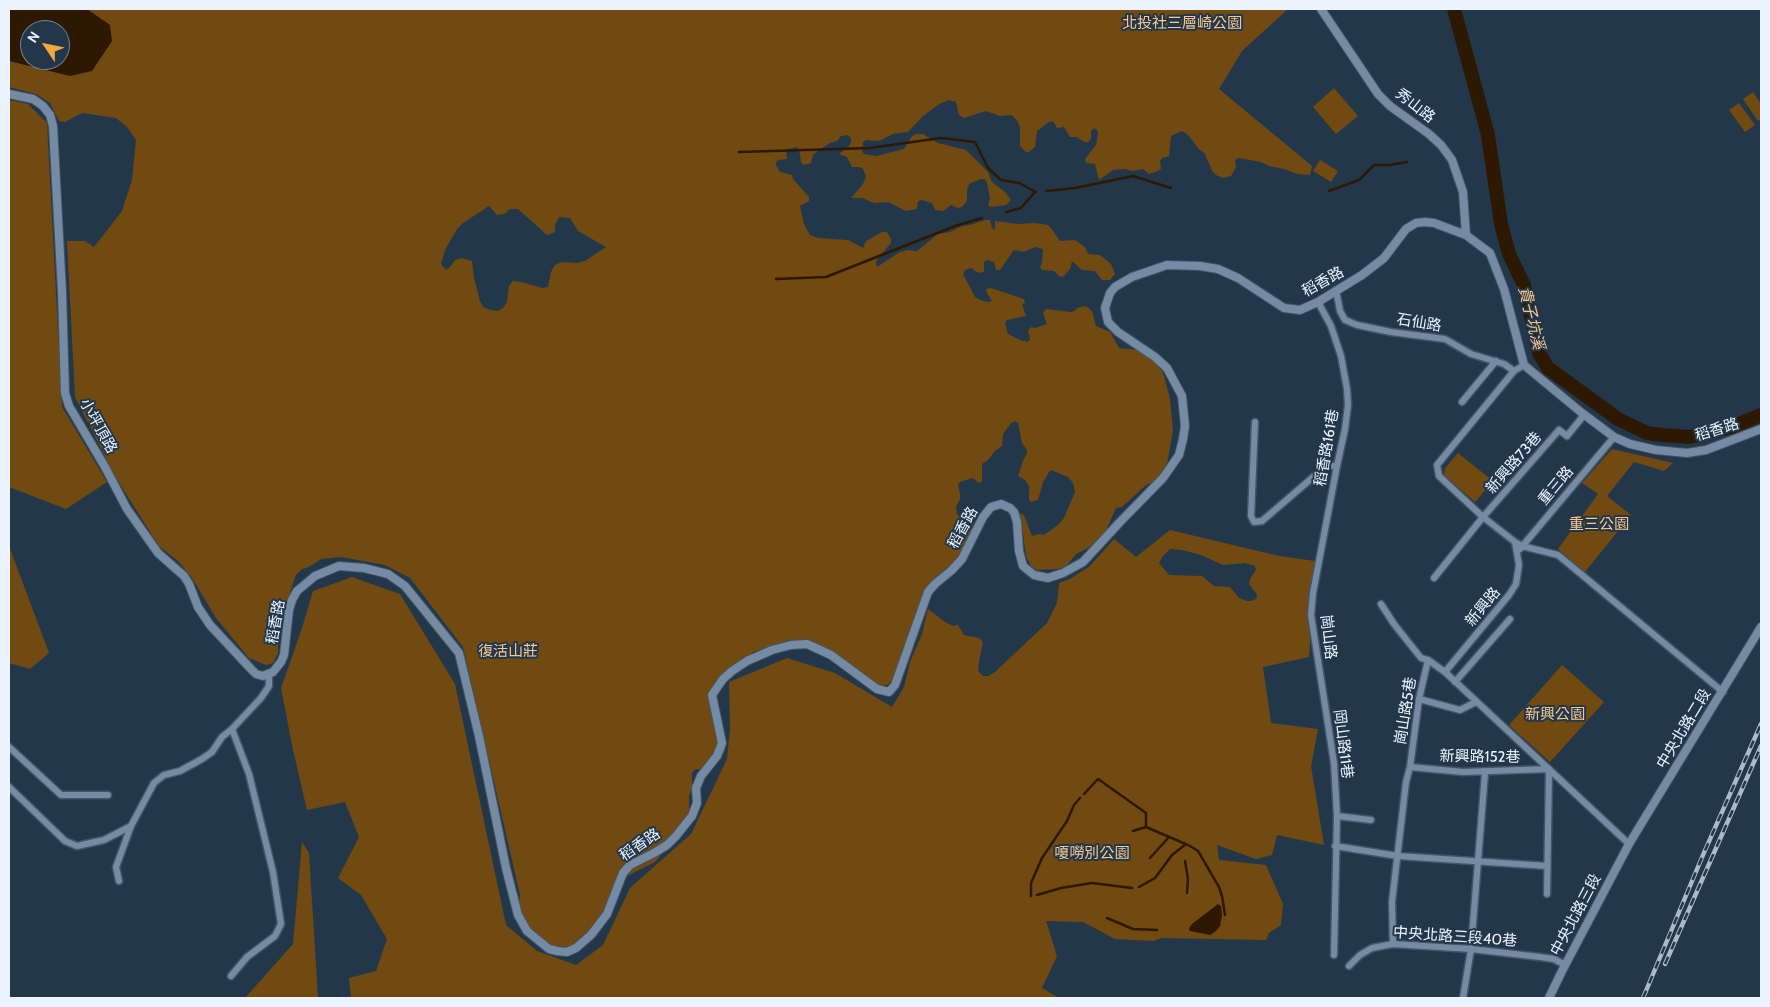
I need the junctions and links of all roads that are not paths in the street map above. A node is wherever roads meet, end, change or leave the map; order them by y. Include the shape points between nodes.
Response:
1 (1322, 9) edge
2 (9, 94) edge
3 (1466, 235) junction
4 (1336, 290) junction
5 (1318, 302) junction
6 (1496, 361) junction
7 (1524, 365) junction
8 (1514, 371) junction
9 (1462, 402) dead end
10 (1584, 416) junction
11 (1255, 422) dead end
12 (1761, 429) edge
13 (1614, 438) junction
14 (1336, 466) junction
15 (1484, 518) junction
16 (1515, 542) junction
17 (1522, 546) junction
18 (1517, 552) junction
19 (1434, 578) dead end
20 (1313, 603) joint
21 (1382, 604) dead end
22 (1510, 620) dead end
23 (1761, 627) edge
24 (1428, 660) junction
25 (1444, 672) junction
26 (269, 675) junction
27 (1321, 675) joint
28 (1455, 682) junction
29 (1723, 692) junction
30 (1419, 699) junction
31 (1476, 702) junction
32 (232, 729) junction
33 (9, 747) edge
34 (1410, 767) junction
35 (1549, 769) junction
36 (1484, 773) junction
37 (9, 787) edge
38 (108, 795) dead end
39 (1337, 816) junction
40 (1371, 820) dead end
41 (131, 826) junction
42 (1629, 844) junction
43 (1336, 846) junction
44 (1398, 856) junction
45 (1477, 862) junction
46 (1547, 866) junction
47 (119, 881) dead end
48 (1546, 894) dead end
49 (1393, 944) junction
50 (1470, 948) junction
51 (1334, 955) dead end
52 (1565, 965) junction
53 (1349, 966) dead end
54 (231, 976) dead end
55 (1463, 998) edge
56 (1549, 998) edge

1 - 3 street, 秀山路 via 1378,94 1429,134 1452,160 1463,192
2 - 26 street, 小坪頂路 via 43,106 53,126 65,393 69,406 141,531 158,553 184,576 202,615 256,674
3 - 4 street, 稻香路 via 1434,223 1416,223 1406,229 1384,258
3 - 7 street, 稻香路 via 1490,253 1495,264
4 - 5 street, 稻香路
4 - 6 street, 石仙路 via 1345,320 1382,330 1445,339 1471,354
5 - 14 street, 稻香路161巷 via 1331,326 1347,389 1345,429
5 - 26 street, 稻香路 via 1300,310 1284,308 1238,278 1193,265 1168,265 1132,277 1115,287 1105,308 1108,322 1168,368 1182,396 1183,440 1179,455 1164,478 1084,562 1048,578 1034,575 1023,566 1014,512 1001,504 991,507 962,558 928,592 895,685 888,692 876,690 831,655 807,644 772,650 747,661 728,675 712,695 722,743 718,756 701,776 696,788 697,803 692,816 667,845 630,865 623,873 607,914 591,935 567,952 549,949 527,931 518,916 459,653 405,586 388,574 364,568 339,566 314,576 292,600 284,655
6 - 8 street, 石仙路
6 - 9 street
7 - 8 street
7 - 10 street, 稻香路
8 - 15 street via 1437,465 1439,476
10 - 13 street, 稻香路
10 - 15 street, 新興路73巷 via 1567,436 1559,430
11 - 14 street via 1251,516 1254,522 1262,521 1326,466
12 - 13 street, 稻香路 via 1706,450 1687,453 1656,450
13 - 17 street, 重三路
14 - 20 street, 稻香路161巷
15 - 16 street
15 - 19 street
16 - 17 street
16 - 18 street, 新興路
17 - 18 street, 重三路
17 - 29 street via 1558,555
18 - 25 street, 新興路 via 1516,584 1499,609
20 - 27 street, 崗山路 via 1311,615
21 - 24 street via 1421,658
22 - 28 street
23 - 29 street, 中央北路二段
24 - 25 street
24 - 30 street, 崗山路5巷
25 - 28 street
26 - 32 street via 269,686 261,698
27 - 39 street, 岡山路11巷 via 1334,763
28 - 31 street
29 - 42 street, 中央北路二段
30 - 31 street via 1460,710
30 - 34 street, 崗山路5巷
31 - 35 street
32 - 41 street via 202,759 154,783
32 - 54 street via 249,774 273,872 280,924 275,936 247,957
33 - 38 street via 61,795
34 - 36 street, 新興路152巷
34 - 44 street, 崗山路5巷
35 - 36 street, 新興路152巷
35 - 42 street
35 - 46 street
36 - 45 street
37 - 41 street via 65,841 77,846 104,840
39 - 40 street
39 - 43 street, 岡山路11巷
41 - 47 street via 116,868
42 - 52 street, 中央北路三段
43 - 44 street
43 - 51 street, 岡山路11巷
44 - 45 street
44 - 49 street, 崗山路5巷 via 1392,902
45 - 46 street
45 - 50 street
46 - 48 street
49 - 50 street, 中央北路三段40巷
49 - 53 street, 中央北路三段40巷 via 1372,948
50 - 52 street, 中央北路三段40巷 via 1554,959
50 - 55 street
52 - 56 street, 中央北路三段

